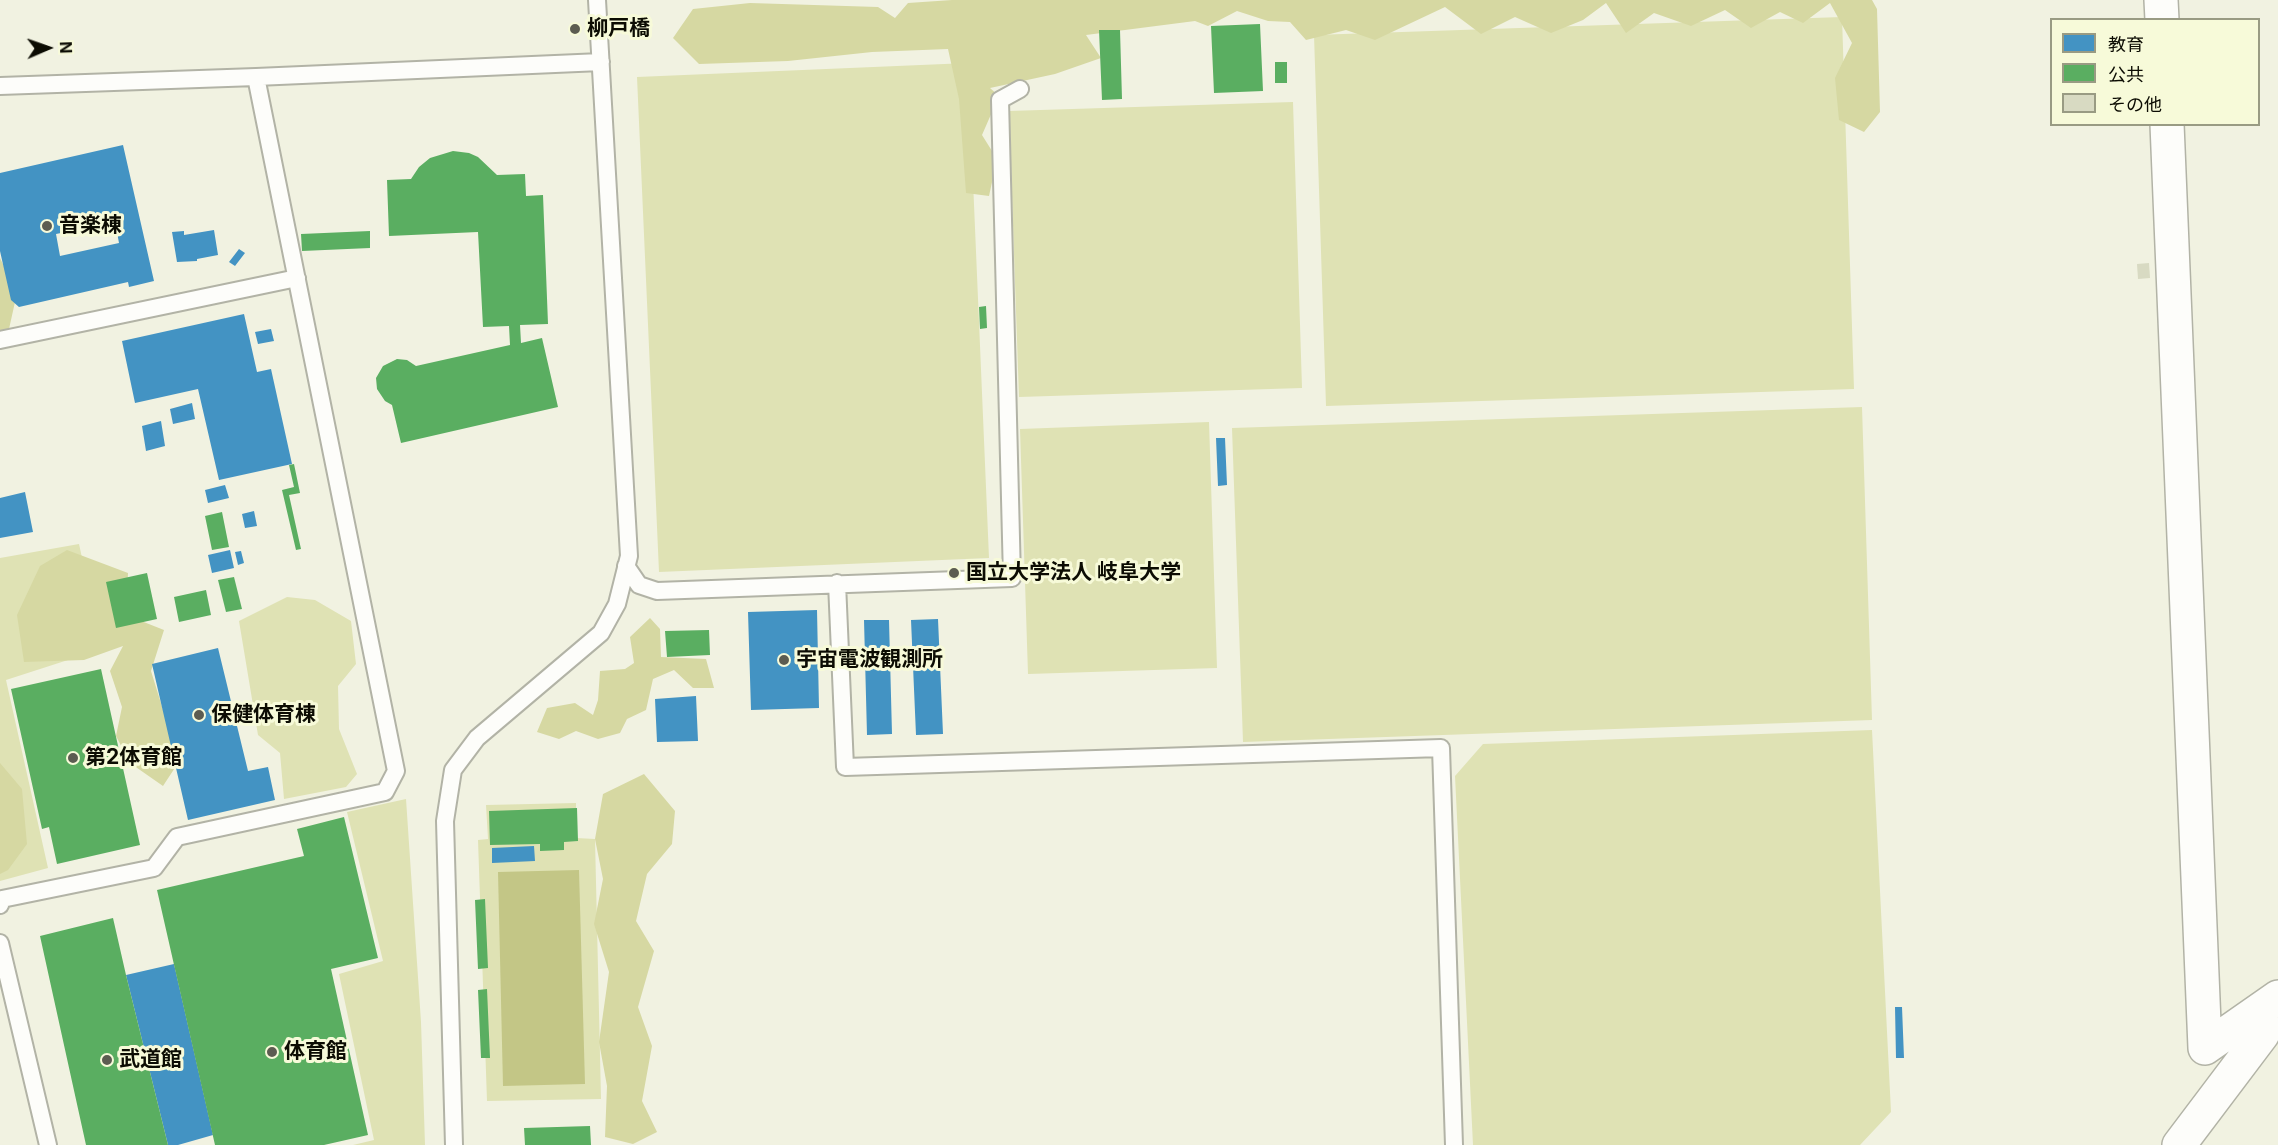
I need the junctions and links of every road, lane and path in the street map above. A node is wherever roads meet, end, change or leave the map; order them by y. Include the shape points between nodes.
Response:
1 (2161, 0) edge
2 (597, 3) edge
3 (2162, 18) edge
4 (601, 62) junction
5 (256, 77) junction
6 (0, 86) edge
7 (1020, 89) dead end
8 (2167, 126) edge
9 (297, 278) junction
10 (0, 340) edge
11 (626, 566) junction
12 (837, 583) junction
13 (0, 905) edge
14 (0, 943) edge
15 (2278, 997) edge
16 (2278, 1008) edge
17 (48, 1145) edge
18 (454, 1145) edge
19 (1454, 1145) edge
20 (2180, 1145) edge

1 - 3 street
2 - 4 lane
4 - 5 lane
4 - 11 lane via 629,556
5 - 6 lane
5 - 9 lane
7 - 12 lane via 1000,100 1012,578
8 - 15 street via 2205,1048
9 - 10 lane
9 - 13 lane via 396,771 385,792 177,837 154,868 2,899
11 - 12 lane via 639,585 657,591
11 - 18 lane via 617,604 601,633 477,738 453,770 445,821
12 - 19 lane via 845,767 1441,748
14 - 17 lane
16 - 20 street

